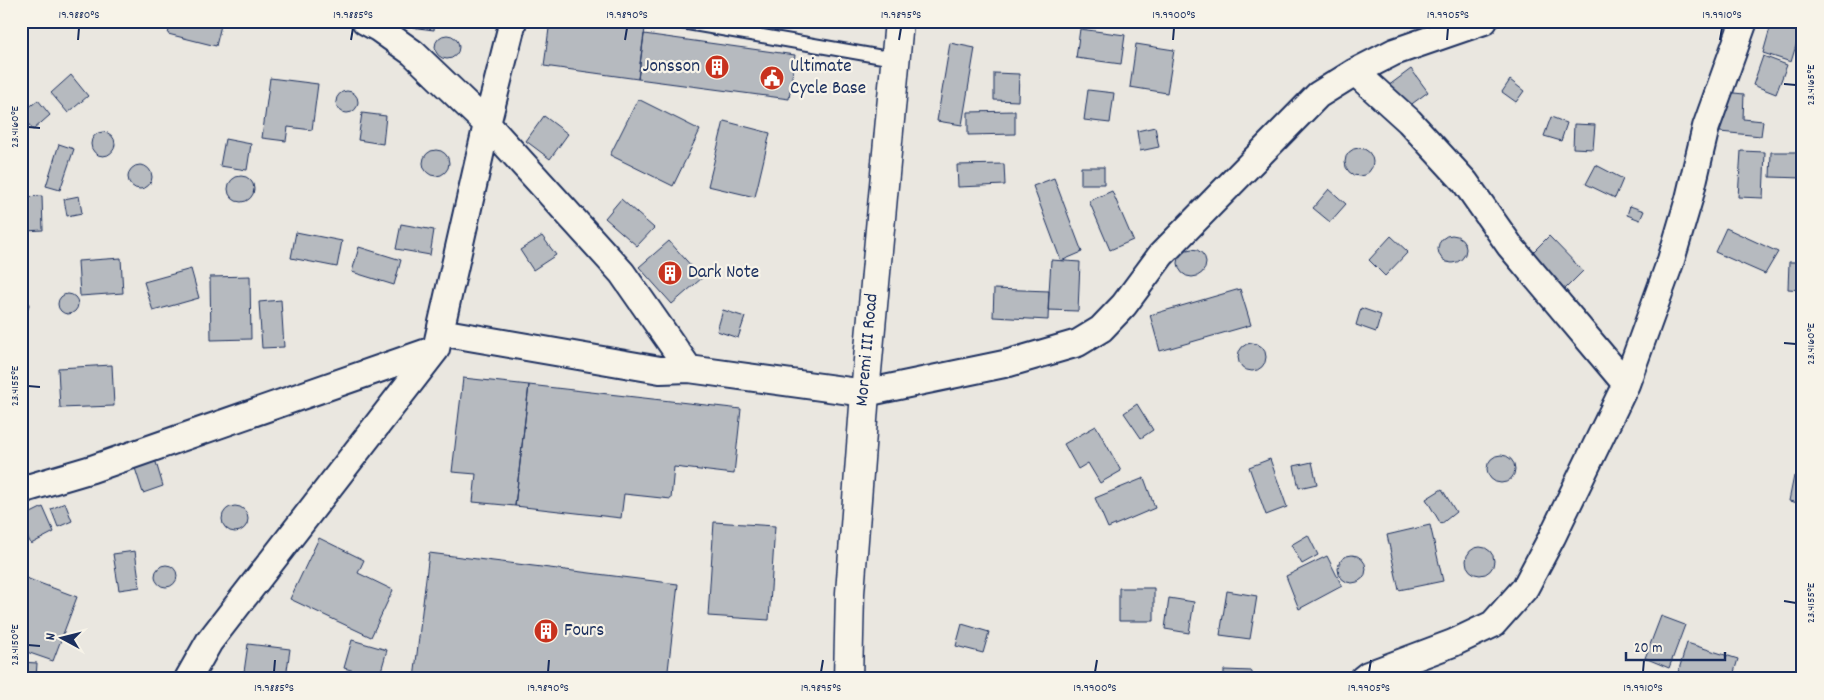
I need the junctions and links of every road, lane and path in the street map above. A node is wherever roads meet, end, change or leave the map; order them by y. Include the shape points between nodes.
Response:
1 (365, 21) edge
2 (514, 21) edge
3 (676, 21) edge
4 (899, 21) edge
5 (1484, 21) edge
6 (1744, 21) edge
7 (894, 59) junction
8 (1354, 72) junction
9 (487, 124) junction
10 (438, 340) junction
11 (689, 369) junction
12 (1626, 384) junction
13 (864, 393) junction
14 (21, 490) edge
15 (188, 679) edge
16 (848, 679) edge
17 (1363, 679) edge

1 - 9 street via 414,53
2 - 9 street
3 - 7 lane
4 - 7 street, Moremi III Road
5 - 8 street via 1394,52
6 - 12 street via 1706,128 1672,260
7 - 13 street, Moremi III Road
8 - 12 street via 1409,121 1465,182 1510,246
8 - 13 street via 1318,95 1216,198 1161,255 1124,305 1101,329 1078,343 1009,363
9 - 10 street
9 - 11 street via 622,273
10 - 11 street via 660,370
10 - 14 street via 92,469
10 - 15 street via 209,642
11 - 13 street
12 - 17 street via 1524,588 1493,624 1453,643 1368,674
13 - 16 street, Moremi III Road via 850,593

